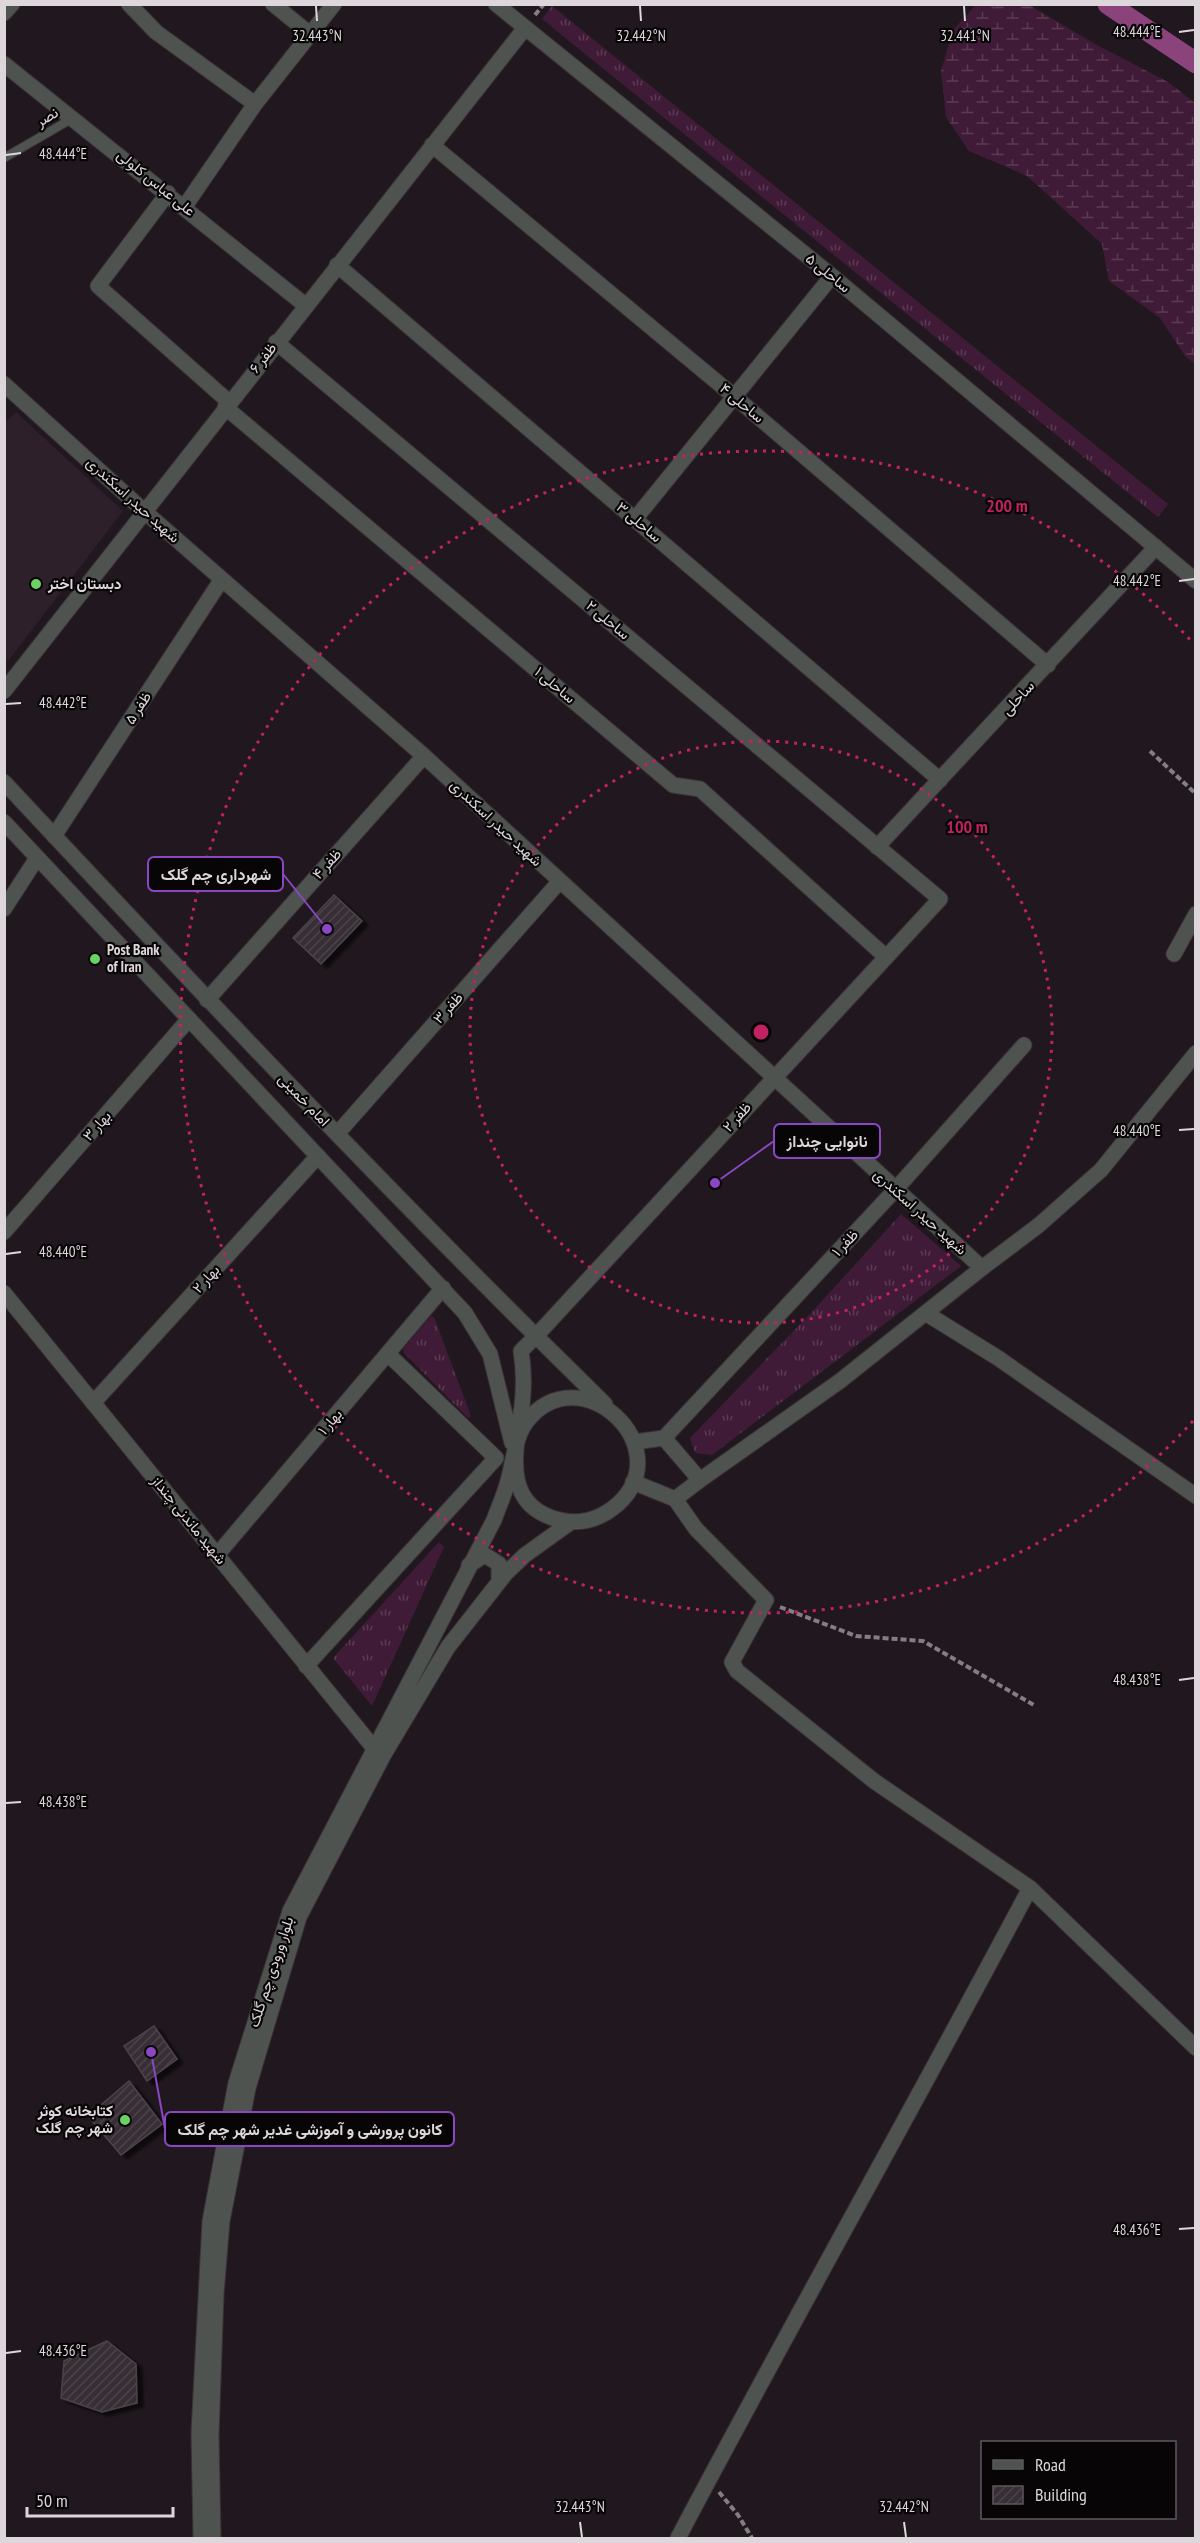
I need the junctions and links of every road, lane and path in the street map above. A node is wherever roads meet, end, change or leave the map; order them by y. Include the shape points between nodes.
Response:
1 (12, 4) edge
2 (129, 4) edge
3 (273, 4) edge
4 (334, 4) edge
5 (496, 4) edge
6 (4, 13) edge
7 (525, 28) junction
8 (310, 34) junction
9 (4, 64) edge
10 (255, 104) junction
11 (73, 118) junction
12 (432, 145) junction
13 (4, 158) edge
14 (168, 192) junction
15 (185, 206) junction
16 (337, 265) junction
17 (832, 276) junction
18 (305, 305) junction
19 (276, 342) junction
20 (10, 389) edge
21 (735, 398) junction
22 (227, 404) junction
23 (4, 405) edge
24 (144, 511) junction
25 (635, 519) junction
26 (1156, 547) junction
27 (222, 579) junction
28 (1196, 581) edge
29 (1048, 665) junction
30 (4, 691) edge
31 (1150, 751) dead end
32 (423, 756) junction
33 (940, 780) junction
34 (4, 782) edge
35 (1196, 794) edge
36 (4, 822) edge
37 (54, 836) junction
38 (877, 847) junction
39 (37, 858) junction
40 (560, 881) junction
41 (940, 899) joint
42 (4, 909) edge
43 (1196, 914) edge
44 (1174, 954) dead end
45 (886, 957) junction
46 (207, 1000) junction
47 (189, 1019) junction
48 (1024, 1045) dead end
49 (1196, 1053) edge
50 (773, 1077) junction
51 (337, 1134) junction
52 (318, 1156) junction
53 (895, 1190) junction
54 (4, 1232) edge
55 (982, 1268) junction
56 (444, 1288) junction
57 (4, 1293) edge
58 (927, 1314) junction
59 (536, 1336) junction
60 (388, 1354) junction
61 (93, 1402) junction
62 (612, 1410) junction
63 (664, 1438) junction
64 (634, 1442) junction
65 (514, 1454) junction
66 (700, 1480) junction
67 (633, 1482) junction
68 (1196, 1496) edge
69 (675, 1499) junction
70 (571, 1522) junction
71 (217, 1555) junction
72 (468, 1565) junction
73 (499, 1582) junction
74 (766, 1600) junction
75 (306, 1666) junction
76 (1034, 1705) dead end
77 (373, 1747) junction
78 (1030, 1888) junction
79 (1196, 2048) edge
80 (709, 2480) junction
81 (201, 2538) edge
82 (213, 2538) edge
83 (678, 2538) edge
84 (752, 2538) edge

1 - 6 street
2 - 10 street via 156,32
3 - 8 street
4 - 8 street
5 - 7 street, ساحلی ۵
7 - 12 street, ظفر ۶
7 - 17 street, ساحلی ۵
8 - 10 street
9 - 11 street, علی عباس کلولی
10 - 15 street
11 - 13 lane, نصر
11 - 14 street, علی عباس کلولی
12 - 16 street, ظفر ۶
12 - 21 street, ساحلی ۴
14 - 15 street, علی عباس کلولی
14 - 22 street, ساحلی ۱ via 98,286
15 - 18 street, علی عباس کلولی
16 - 18 street, ظفر ۶
16 - 25 street, ساحلی ۳
17 - 21 street
17 - 26 street, ساحلی ۵
18 - 19 street, ظفر ۶
19 - 22 street, ظفر ۶
19 - 38 street, ساحلی ۲
20 - 23 street
20 - 24 street, شهید حیدر اسکندری
21 - 25 street
21 - 29 street, ساحلی ۴
22 - 24 street, ظفر ۶
22 - 45 street, ساحلی ۱ via 673,785 700,789
24 - 27 street, شهید حیدر اسکندری
24 - 30 street, ظفر ۶
25 - 33 street, ساحلی ۳
26 - 28 street, ساحلی ۵
26 - 29 street, ساحلی
27 - 32 street, شهید حیدر اسکندری
27 - 37 street, ظفر ۵
29 - 33 street, ساحلی
31 - 35 path
32 - 40 street, شهید حیدر اسکندری
32 - 46 street, ظفر ۴
33 - 38 street, ساحلی
34 - 37 street, امام خمینی
36 - 39 street, امام خمینی
37 - 46 street, امام خمینی
38 - 41 street, ساحلی ۲
39 - 42 street
39 - 47 street, امام خمینی
40 - 50 street, شهید حیدر اسکندری
40 - 51 street, ظفر ۳
41 - 45 street, ظفر ۲
43 - 44 street
45 - 50 street, ظفر ۲
46 - 47 street, ظفر ۴
46 - 51 street, امام خمینی
47 - 52 street, امام خمینی
47 - 54 street, بهار ۳
48 - 53 street, ظفر ۱
49 - 55 street via 1101,1170 1040,1225
50 - 53 street, شهید حیدر اسکندری
50 - 59 street, ظفر ۲
51 - 59 street, امام خمینی
52 - 56 street, امام خمینی
52 - 61 street, بهار ۲
53 - 55 street, شهید حیدر اسکندری
53 - 63 street, ظفر ۱
55 - 58 street
56 - 60 street, بهار ۱
56 - 65 street, امام خمینی via 490,1354
57 - 61 street, شهید ماندنی چنداز
58 - 66 street
58 - 68 street via 998,1358
59 - 62 street, امام خمینی
59 - 65 street, ظفر ۲ via 521,1351 522,1404
60 - 71 street, بهار ۱
60 - 75 street via 496,1458
61 - 71 street, شهید ماندنی چنداز
62 - 64 street via 626,1425
62 - 65 street via 577,1398 542,1408 518,1436
63 - 64 street
63 - 66 street
64 - 67 street via 637,1462
65 - 70 street via 515,1474 522,1492 535,1508 552,1518
65 - 72 street, بلوار ورودی چم گلک via 494,1520
66 - 69 street
67 - 69 street
67 - 70 street via 609,1512 591,1521
69 - 74 street via 696,1529
70 - 73 street, بلوار ورودی چم گلک via 525,1555
71 - 75 street, شهید ماندنی چنداز
72 - 73 street via 485,1555 491,1557 499,1564
72 - 77 street, بلوار ورودی چم گلک via 407,1690
73 - 82 street, بلوار ورودی چم گلک via 448,1647 382,1756 295,1928 248,2088 222,2222 211,2423
74 - 76 path via 856,1636 924,1641
74 - 78 street via 732,1662 737,1671 874,1781
75 - 77 street, شهید ماندنی چنداز
77 - 81 street, بلوار ورودی چم گلک via 290,1911 236,2083 210,2221 199,2433
78 - 79 street
78 - 80 street
80 - 83 street
80 - 84 path

